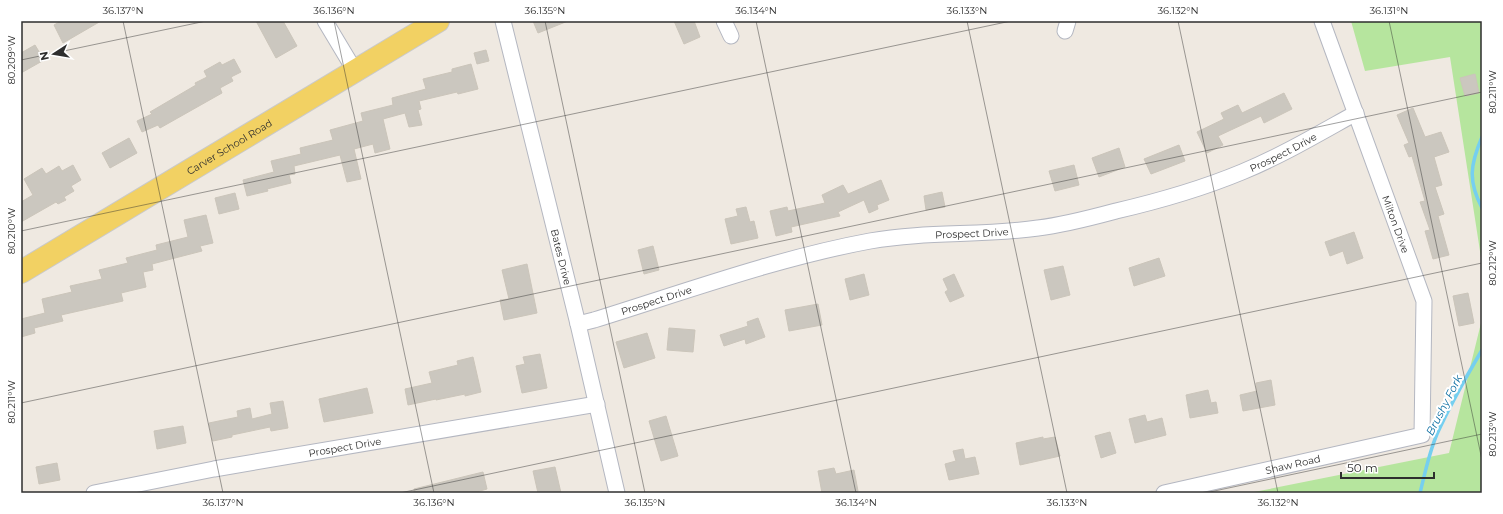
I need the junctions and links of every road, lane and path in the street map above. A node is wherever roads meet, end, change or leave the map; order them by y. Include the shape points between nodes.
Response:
1 (326, 21) edge
2 (438, 21) edge
3 (503, 21) edge
4 (724, 21) edge
5 (1322, 21) edge
6 (731, 36) dead end
7 (355, 71) junction
8 (1356, 113) junction
9 (21, 272) edge
10 (578, 324) junction
11 (597, 404) junction
12 (1422, 435) joint
13 (94, 493) edge
14 (617, 493) edge
15 (1164, 493) edge

1 - 7 street
2 - 7 main road, Carver School Road
3 - 10 street, Bates Drive
4 - 6 street
5 - 8 street, Milton Drive
7 - 9 main road, Carver School Road
8 - 10 street, Prospect Drive via 1243,172 1157,201 1035,229 911,236 871,241 745,273
8 - 12 street, Milton Drive via 1424,301
10 - 11 street, Bates Drive
11 - 13 street, Prospect Drive via 214,468
11 - 14 street, Bates Drive
12 - 15 street, Shaw Road

